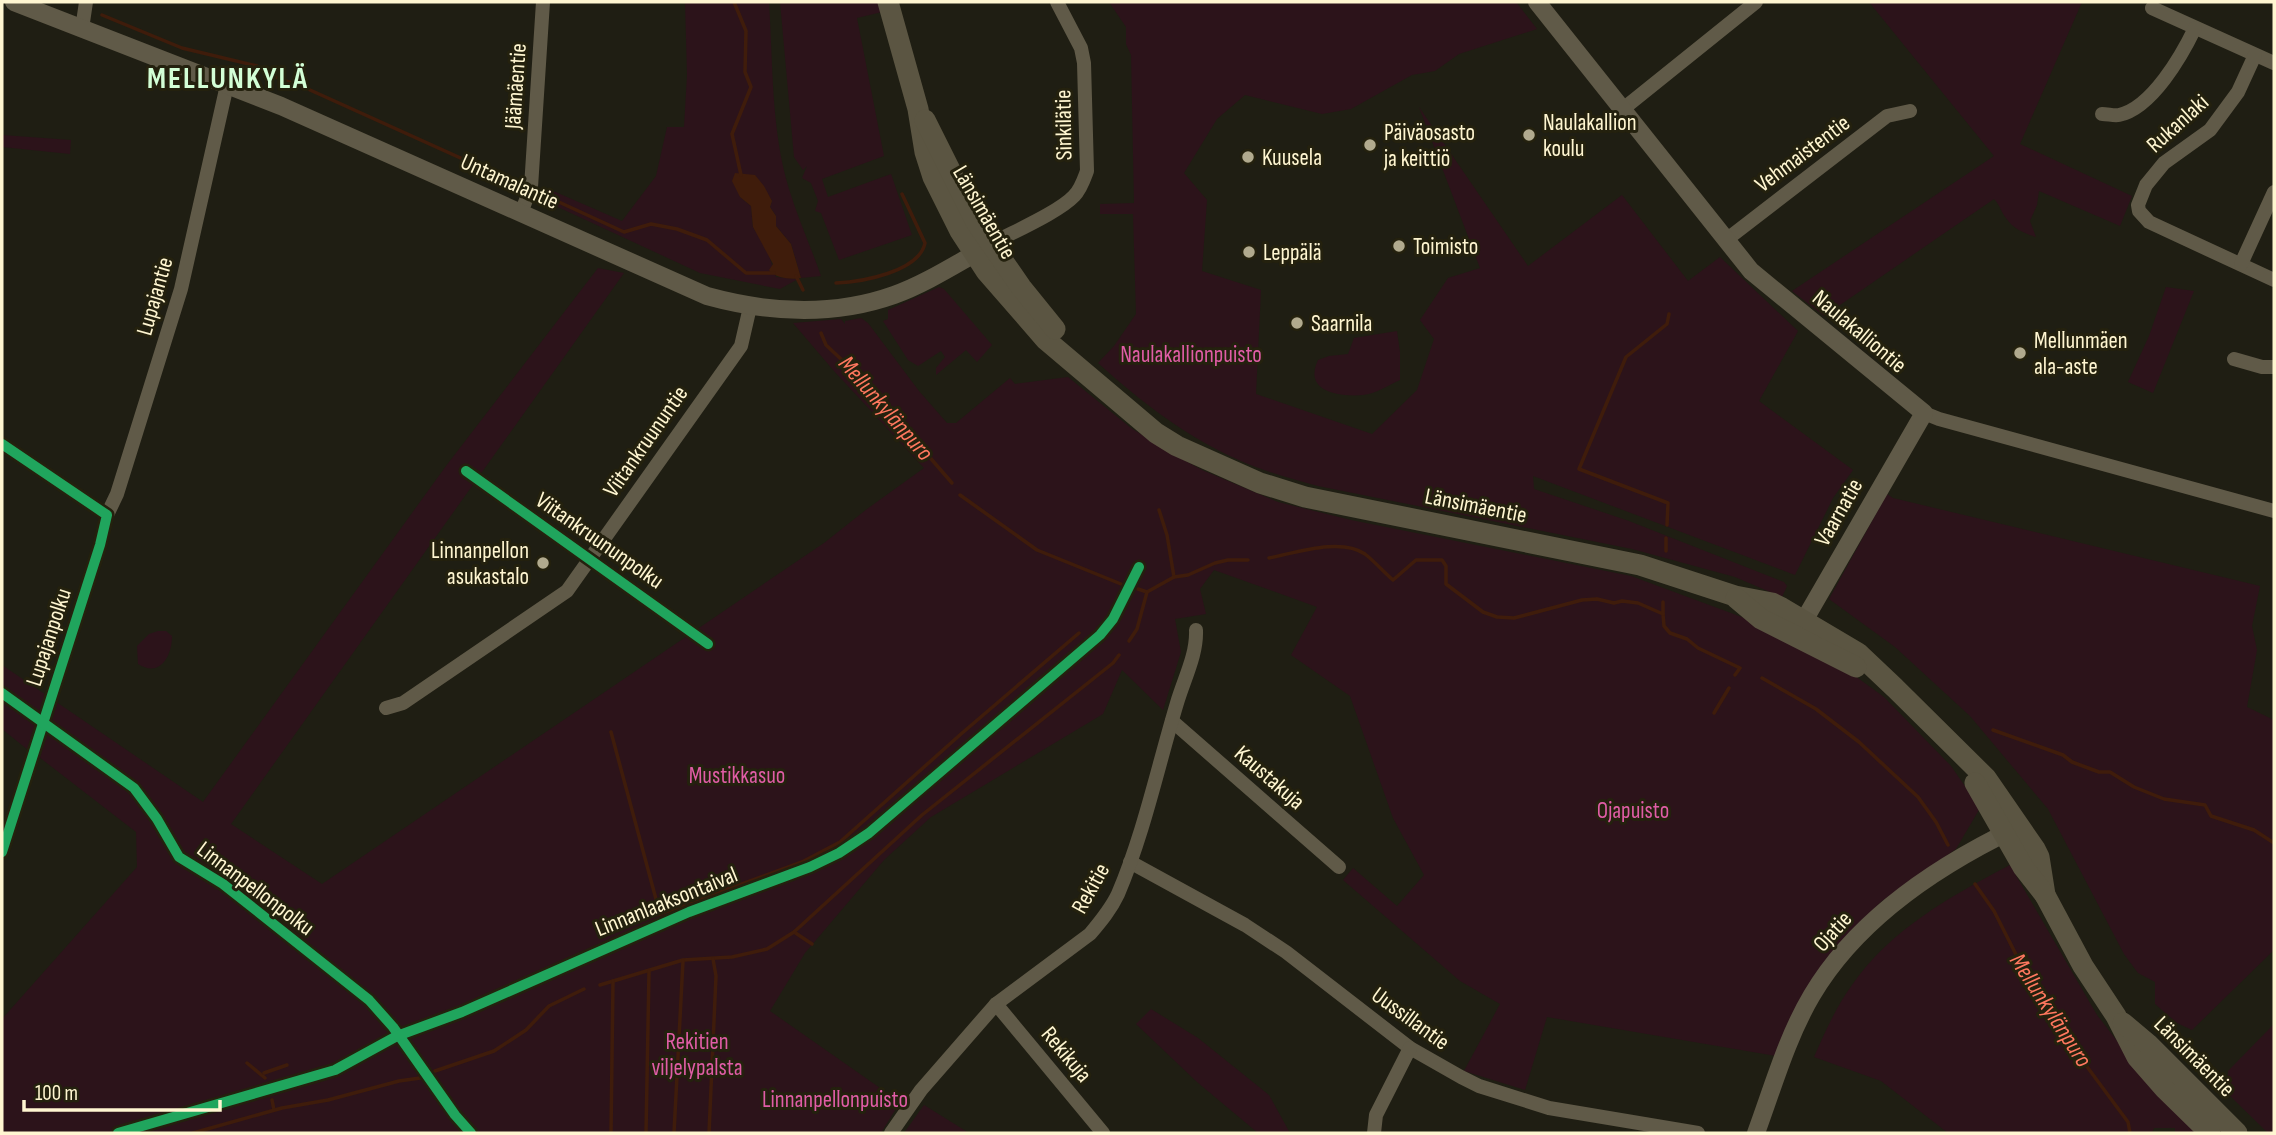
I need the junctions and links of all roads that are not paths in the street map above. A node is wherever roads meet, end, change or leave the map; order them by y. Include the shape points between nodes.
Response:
1 (14, 2) edge
2 (86, 2) edge
3 (543, 2) edge
4 (888, 2) edge
5 (1057, 2) edge
6 (1537, 2) edge
7 (1756, 2) edge
8 (2152, 8) dead end
9 (2195, 28) junction
10 (82, 29) junction
11 (2255, 55) junction
12 (2274, 63) edge
13 (227, 85) junction
14 (1623, 109) junction
15 (1910, 111) dead end
16 (2102, 114) dead end
17 (2274, 192) edge
18 (521, 213) junction
19 (1726, 240) junction
20 (983, 249) junction
21 (2241, 264) junction
22 (2274, 279) edge
23 (750, 307) junction
24 (2234, 359) dead end
25 (2274, 367) edge
26 (1924, 413) junction
27 (2274, 510) edge
28 (107, 515) dead end
29 (1800, 628) junction
30 (1196, 630) dead end
31 (386, 708) dead end
32 (1172, 721) junction
33 (2012, 830) junction
34 (1130, 862) junction
35 (1339, 867) dead end
36 (996, 1004) junction
37 (2116, 1016) junction
38 (1410, 1048) junction
39 (891, 1133) edge
40 (1102, 1133) edge
41 (1374, 1133) edge
42 (1698, 1133) edge
43 (1756, 1133) edge
44 (2210, 1133) edge
45 (2237, 1133) edge

1 - 10 street, Untamalantie
2 - 10 street
3 - 18 street, Jäämäentie via 531,187
4 - 20 main road, Länsimäentie via 933,177 944,201
5 - 20 street, Sinkilätie via 1082,48 1087,171 1075,195 1064,204
6 - 14 street, Naulakalliontie
7 - 14 street
8 - 9 street
9 - 11 street
9 - 16 street via 2181,57 2155,91 2130,111
10 - 13 street, Untamalantie
11 - 12 street
11 - 21 street, Rukanlaki via 2238,92 2210,130 2164,163 2146,185 2138,205 2149,222
13 - 18 street, Untamalantie
13 - 28 street, Lupajantie via 181,289
14 - 19 street, Naulakalliontie
15 - 19 street, Vehmaistentie via 1887,117
17 - 21 street
18 - 23 street, Untamalantie via 707,296
19 - 26 street, Naulakalliontie via 1767,286
20 - 23 street, Untamalantie via 916,286 870,302 808,311
20 - 29 main road, Länsimäentie via 1046,340 1124,407 1161,425 1210,460 1305,497 1640,565 1735,596 1772,603
21 - 22 street
23 - 31 street, Viitankruununtie via 741,346 567,591 403,703
24 - 25 street
26 - 27 street, Naulakalliontie
26 - 29 street, Vaarnatie
29 - 33 main road, Länsimäentie via 1858,653 1895,688 1986,778
30 - 32 street, Rekitie via 1196,645
32 - 34 street, Rekitie
32 - 35 street, Kaustakuja
33 - 37 main road, Länsimäentie via 2039,857 2045,895 2082,966
33 - 43 street, Ojatie via 1912,890 1870,925 1831,968 1800,1018
34 - 36 street, Rekitie via 1117,896 1090,933
34 - 38 street, Uussillantie via 1276,946
36 - 39 street, Rekitie via 921,1090
36 - 40 street, Rekikuja
37 - 44 main road, Länsimäentie via 2137,1057
37 - 45 main road, Länsimäentie
38 - 41 street via 1376,1115
38 - 42 street, Uussillantie via 1443,1069 1520,1100

